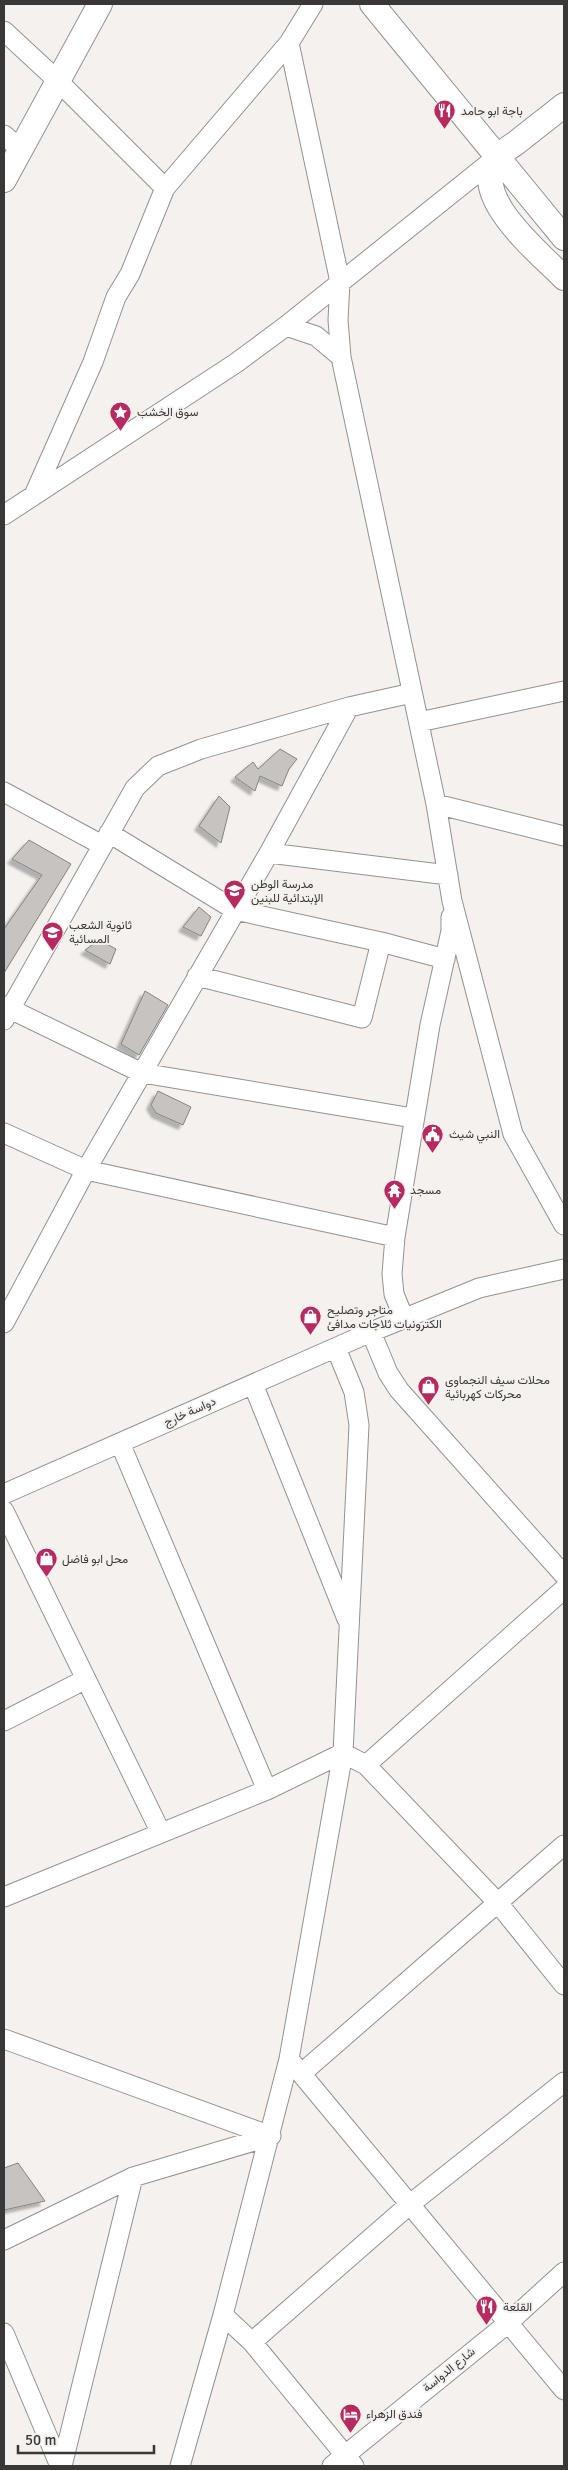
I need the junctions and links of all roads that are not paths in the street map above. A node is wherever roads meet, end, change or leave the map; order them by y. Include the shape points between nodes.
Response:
1 (100, 4) edge
2 (313, 4) edge
3 (372, 4) edge
4 (4, 31) edge
5 (289, 43) junction
6 (58, 81) junction
7 (564, 105) edge
8 (12, 142) edge
9 (497, 157) junction
10 (4, 180) edge
11 (165, 188) junction
12 (564, 238) edge
13 (564, 278) edge
14 (340, 282) junction
15 (286, 326) junction
16 (341, 357) junction
17 (34, 495) junction
18 (4, 515) edge
19 (564, 691) edge
20 (412, 693) junction
21 (348, 708) junction
22 (418, 722) junction
23 (4, 792) edge
24 (436, 804) junction
25 (564, 836) edge
26 (106, 839) junction
27 (269, 853) junction
28 (448, 875) junction
29 (452, 901) junction
30 (234, 910) junction
31 (381, 942) junction
32 (445, 959) junction
33 (197, 976) junction
34 (6, 1012) edge
35 (142, 1073) junction
36 (413, 1118) junction
37 (4, 1133) edge
38 (86, 1170) junction
39 (564, 1225) edge
40 (395, 1237) junction
41 (564, 1269) edge
42 (404, 1319) junction
43 (4, 1323) edge
44 (373, 1331) junction
45 (336, 1348) junction
46 (253, 1384) junction
47 (120, 1443) junction
48 (4, 1494) edge
49 (4, 1511) edge
50 (564, 1575) edge
51 (564, 1589) edge
52 (349, 1625) junction
53 (84, 1680) junction
54 (4, 1721) edge
55 (343, 1753) junction
56 (366, 1765) junction
57 (267, 1790) junction
58 (161, 1833) junction
59 (564, 1845) edge
60 (4, 1897) edge
61 (498, 1903) junction
62 (564, 1985) edge
63 (4, 2039) edge
64 (296, 2066) junction
65 (564, 2082) edge
66 (271, 2136) junction
67 (133, 2177) junction
68 (409, 2205) junction
69 (4, 2240) edge
70 (564, 2272) edge
71 (223, 2315) junction
72 (507, 2324) junction
73 (4, 2333) edge
74 (252, 2342) junction
75 (564, 2390) edge
76 (344, 2462) edge
77 (61, 2466) edge
78 (180, 2466) edge

1 - 6 main road
2 - 5 street
3 - 9 main road
4 - 6 street
5 - 11 street
5 - 14 street
6 - 8 main road
6 - 11 street
7 - 9 main road
8 - 10 main road
9 - 12 main road
9 - 13 main road via 491,175 497,205
9 - 14 street
11 - 17 street
14 - 15 street
14 - 16 street via 338,320
15 - 16 street via 316,336
15 - 17 street via 228,368
16 - 20 street
17 - 18 street
19 - 22 street
20 - 21 street
20 - 22 street
21 - 26 street via 201,749 158,766 135,788
21 - 27 street
22 - 24 street
23 - 26 street
24 - 25 street
24 - 28 street
26 - 30 street
26 - 34 street
27 - 28 street
27 - 30 street
28 - 29 street
29 - 32 street via 451,931
29 - 39 street via 513,1134
30 - 31 street
30 - 33 street
31 - 32 street
31 - 33 street via 362,1018
32 - 36 street
33 - 35 street
34 - 35 street
35 - 36 street
35 - 38 street
36 - 40 street
37 - 38 street
38 - 40 street
38 - 43 street
40 - 42 street via 394,1294
41 - 42 street, دواسة خارج via 479,1288
42 - 44 street, دواسة خارج
44 - 45 street, دواسة خارج
44 - 50 street via 388,1373 399,1390
45 - 46 street, دواسة خارج
45 - 52 street via 354,1392 359,1425
46 - 47 street, دواسة خارج
46 - 52 street
47 - 48 street, دواسة خارج
47 - 57 street
49 - 53 street
51 - 56 street
52 - 55 street
53 - 54 street
53 - 58 street
55 - 56 street
55 - 57 street
55 - 64 street
56 - 61 street
57 - 58 street
58 - 60 street
59 - 61 street
61 - 62 street
61 - 64 street
63 - 66 street
64 - 66 street
64 - 68 street
65 - 68 street
66 - 67 street
66 - 71 street
67 - 69 street
67 - 77 street
68 - 72 street
68 - 74 street
70 - 72 street, شارع الدواسة
71 - 74 street
71 - 78 street
72 - 75 street
72 - 76 street, شارع الدواسة
73 - 77 street
74 - 76 street

